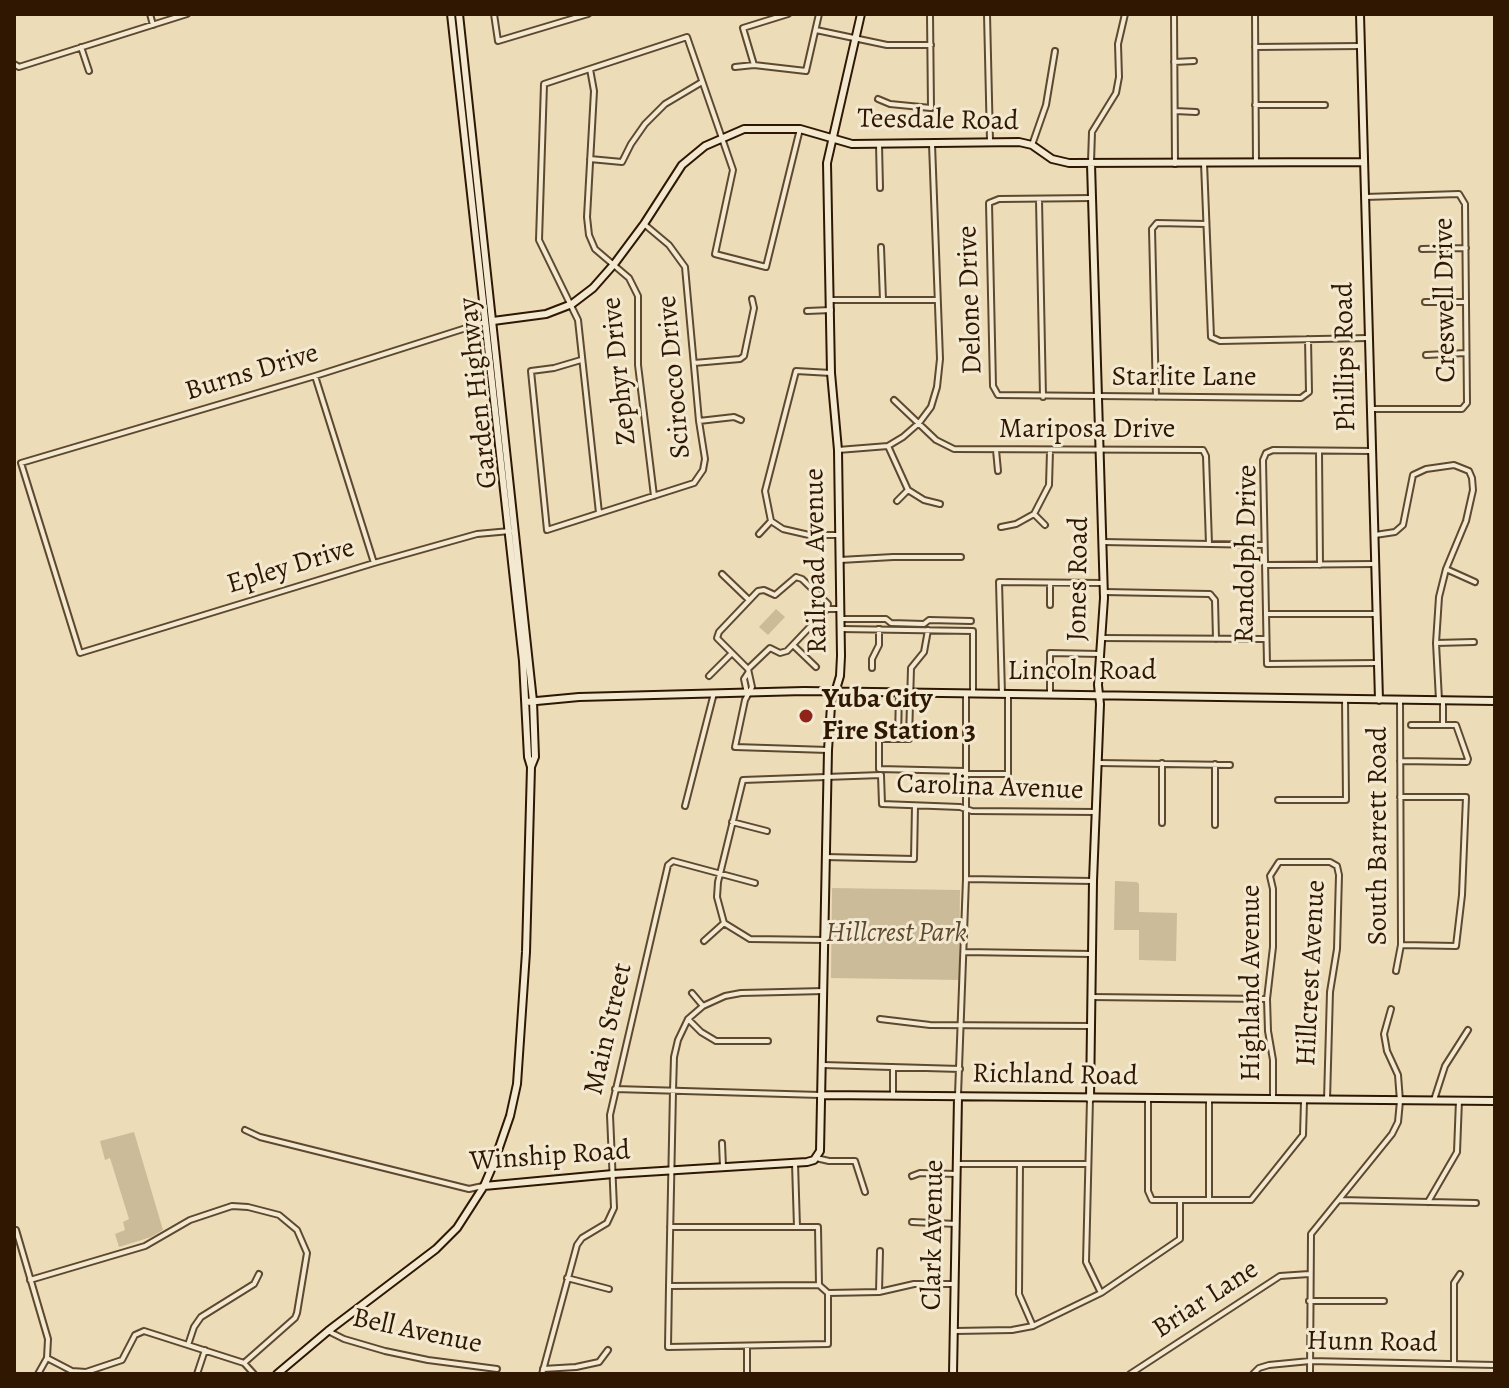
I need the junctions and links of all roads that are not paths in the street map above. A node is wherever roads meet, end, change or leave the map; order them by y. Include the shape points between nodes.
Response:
1 (150, 14) edge
2 (187, 14) edge
3 (451, 14) edge
4 (459, 14) edge
5 (494, 14) edge
6 (588, 14) edge
7 (788, 14) edge
8 (819, 14) edge
9 (861, 14) edge
10 (930, 14) edge
11 (987, 14) edge
12 (1125, 14) edge
13 (1174, 14) edge
14 (1255, 14) edge
15 (1360, 14) edge
16 (153, 25) junction
17 (816, 30) junction
18 (855, 39) junction
19 (931, 45) junction
20 (1361, 46) junction
21 (81, 47) junction
22 (1255, 47) junction
23 (1055, 51) dead end
24 (1194, 61) dead end
25 (1174, 62) junction
26 (14, 64) edge
27 (754, 65) junction
28 (735, 67) dead end
29 (590, 69) junction
30 (89, 71) dead end
31 (702, 82) junction
32 (878, 99) dead end
33 (1255, 105) junction
34 (1325, 105) dead end
35 (1175, 111) junction
36 (1196, 112) dead end
37 (800, 129) junction
38 (831, 137) junction
39 (722, 138) junction
40 (990, 141) junction
41 (932, 143) junction
42 (879, 144) junction
43 (1032, 145) junction
44 (590, 159) junction
45 (1363, 162) junction
46 (1204, 163) junction
47 (1256, 163) junction
48 (1091, 164) junction
49 (1175, 164) junction
50 (880, 188) dead end
51 (1364, 197) junction
52 (1039, 198) junction
53 (1092, 198) junction
54 (644, 224) junction
55 (1206, 224) junction
56 (881, 247) dead end
57 (1466, 248) junction
58 (1422, 249) dead end
59 (615, 263) junction
60 (752, 299) dead end
61 (830, 300) junction
62 (883, 300) junction
63 (936, 300) junction
64 (1425, 302) dead end
65 (1466, 302) junction
66 (572, 304) junction
67 (831, 310) junction
68 (807, 311) dead end
69 (489, 321) junction
70 (1368, 338) junction
71 (1308, 339) junction
72 (1466, 353) junction
73 (1426, 355) dead end
74 (582, 360) junction
75 (694, 363) junction
76 (831, 373) junction
77 (315, 376) junction
78 (1004, 397) joint
79 (1043, 397) junction
80 (1156, 397) junction
81 (1099, 398) junction
82 (894, 400) dead end
83 (1370, 409) junction
84 (741, 420) dead end
85 (699, 421) junction
86 (919, 423) junction
87 (888, 446) junction
88 (838, 450) junction
89 (996, 450) junction
90 (1099, 450) junction
91 (1050, 451) junction
92 (1319, 451) junction
93 (1371, 451) junction
94 (998, 471) dead end
95 (908, 490) junction
96 (654, 496) junction
97 (897, 501) dead end
98 (940, 504) dead end
99 (599, 513) junction
100 (1034, 514) junction
101 (771, 521) junction
102 (1045, 525) dead end
103 (1001, 527) dead end
104 (512, 531) junction
105 (759, 534) dead end
106 (839, 535) junction
107 (1373, 535) junction
108 (1103, 542) junction
109 (1209, 544) junction
110 (1264, 545) junction
111 (961, 557) dead end
112 (839, 560) junction
113 (374, 563) junction
114 (1374, 564) junction
115 (1265, 565) junction
116 (1320, 565) junction
117 (1446, 569) junction
118 (722, 574) dead end
119 (1050, 582) junction
120 (1475, 582) dead end
121 (1104, 583) junction
122 (1104, 592) junction
123 (749, 600) junction
124 (1050, 605) dead end
125 (840, 606) junction
126 (827, 607) junction
127 (1266, 614) junction
128 (1376, 614) junction
129 (841, 619) junction
130 (971, 621) dead end
131 (841, 629) junction
132 (879, 629) junction
133 (928, 630) junction
134 (1101, 638) junction
135 (1266, 639) junction
136 (1216, 640) junction
137 (1474, 642) dead end
138 (1436, 643) junction
139 (793, 645) junction
140 (80, 653) joint
141 (731, 654) junction
142 (1100, 654) junction
143 (1377, 663) junction
144 (816, 667) dead end
145 (872, 668) dead end
146 (748, 671) junction
147 (709, 676) dead end
148 (835, 691) junction
149 (899, 692) junction
150 (714, 693) junction
151 (747, 693) junction
152 (910, 693) junction
153 (970, 694) junction
154 (1005, 694) junction
155 (1050, 694) junction
156 (1099, 694) junction
157 (1345, 698) junction
158 (1379, 700) junction
159 (1400, 700) junction
160 (1441, 700) junction
161 (1495, 701) edge
162 (530, 702) junction
163 (1411, 725) dead end
164 (1443, 725) junction
165 (898, 739) junction
166 (828, 750) junction
167 (1400, 761) junction
168 (1099, 763) junction
169 (1162, 763) junction
170 (1215, 764) junction
171 (1230, 765) dead end
172 (965, 773) junction
173 (827, 777) junction
174 (1400, 797) junction
175 (1278, 800) dead end
176 (685, 806) dead end
177 (915, 806) junction
178 (965, 808) junction
179 (1097, 812) junction
180 (732, 822) junction
181 (1162, 823) dead end
182 (1215, 825) dead end
183 (767, 831) dead end
184 (825, 857) junction
185 (1274, 867) joint
186 (720, 872) junction
187 (966, 879) junction
188 (1093, 881) junction
189 (755, 883) dead end
190 (724, 923) junction
191 (825, 940) junction
192 (704, 941) dead end
193 (1401, 945) junction
194 (964, 952) junction
195 (1092, 954) junction
196 (1396, 971) dead end
197 (824, 991) junction
198 (692, 993) dead end
199 (1091, 997) junction
200 (1267, 999) junction
201 (703, 1006) junction
202 (1391, 1009) dead end
203 (688, 1019) junction
204 (880, 1019) dead end
205 (962, 1025) junction
206 (1091, 1026) junction
207 (1468, 1030) dead end
208 (768, 1041) dead end
209 (823, 1065) junction
210 (893, 1067) junction
211 (960, 1069) junction
212 (615, 1089) junction
213 (673, 1091) junction
214 (822, 1095) junction
215 (893, 1096) junction
216 (958, 1097) junction
217 (1090, 1099) junction
218 (1148, 1099) junction
219 (1209, 1100) junction
220 (1273, 1100) junction
221 (1304, 1100) junction
222 (1327, 1100) junction
223 (1434, 1100) junction
224 (1459, 1100) junction
225 (1400, 1101) junction
226 (1495, 1101) edge
227 (245, 1130) dead end
228 (722, 1143) dead end
229 (816, 1158) junction
230 (795, 1163) junction
231 (957, 1164) junction
232 (1020, 1164) junction
233 (1088, 1164) junction
234 (723, 1167) junction
235 (671, 1171) junction
236 (613, 1174) junction
237 (957, 1174) junction
238 (912, 1176) dead end
239 (484, 1186) junction
240 (865, 1192) dead end
241 (1180, 1200) junction
242 (1209, 1200) junction
243 (1339, 1200) junction
244 (1428, 1202) junction
245 (1476, 1203) dead end
246 (912, 1222) dead end
247 (956, 1224) junction
248 (670, 1227) junction
249 (797, 1227) junction
250 (16, 1230) dead end
251 (880, 1251) dead end
252 (259, 1274) dead end
253 (1309, 1274) junction
254 (1460, 1274) dead end
255 (567, 1278) junction
256 (30, 1280) junction
257 (955, 1284) junction
258 (819, 1285) junction
259 (669, 1286) junction
260 (609, 1289) dead end
261 (879, 1292) junction
262 (828, 1293) junction
263 (1101, 1293) junction
264 (1309, 1301) junction
265 (1384, 1301) dead end
266 (1033, 1326) junction
267 (328, 1331) junction
268 (955, 1331) junction
269 (188, 1345) junction
270 (747, 1346) junction
271 (205, 1350) junction
272 (608, 1350) dead end
273 (47, 1358) junction
274 (1310, 1361) junction
275 (244, 1363) junction
276 (1454, 1364) junction
277 (1495, 1365) edge
278 (497, 1369) dead end
279 (542, 1371) edge
280 (38, 1374) edge
281 (197, 1374) edge
282 (254, 1374) edge
283 (277, 1374) edge
284 (747, 1374) edge
285 (953, 1374) edge
286 (1130, 1374) edge
287 (1253, 1374) edge
288 (1310, 1374) edge

1 - 16 street
2 - 16 street
3 - 69 street, Garden Highway
4 - 69 street, Garden Highway
5 - 6 street via 498,41
7 - 27 street via 743,28
8 - 17 street
9 - 18 street, Railroad Avenue
10 - 19 street
11 - 40 street
12 - 48 street, Jones Road via 1116,93 1092,132
13 - 25 street
14 - 22 street
15 - 20 street, Phillips Road
16 - 21 street
17 - 18 street
17 - 27 street via 806,71
18 - 19 street
18 - 38 street, Railroad Avenue
19 - 32 street via 931,108
20 - 22 street
20 - 45 street, Phillips Road
21 - 26 street via 19,67
21 - 30 street
22 - 33 street
23 - 43 street via 1046,105
24 - 25 street
25 - 35 street
27 - 28 street
29 - 31 street via 687,37
29 - 44 street, Zephyr Drive
29 - 66 street via 544,84 539,240
31 - 39 street
31 - 44 street via 665,104 645,124 622,162
33 - 34 street
33 - 47 street
35 - 36 street
35 - 49 street
37 - 38 street, Teesdale Road
37 - 39 street, Teesdale Road via 744,129
37 - 39 street via 766,267 715,254 733,170
38 - 42 street, Teesdale Road
38 - 61 street, Railroad Avenue
39 - 54 street, Teesdale Road via 682,165
40 - 41 street, Teesdale Road
40 - 43 street, Teesdale Road
41 - 42 street, Teesdale Road
41 - 63 street
42 - 50 street
43 - 48 street, Teesdale Road via 1052,159
44 - 59 street, Zephyr Drive via 589,235 595,249
45 - 47 street, Teesdale Road
45 - 51 street, Phillips Road
46 - 47 street, Teesdale Road
46 - 49 street, Teesdale Road
46 - 55 street
48 - 49 street, Teesdale Road
48 - 53 street, Jones Road
51 - 57 street, Creswell Drive via 1459,194 1465,204
51 - 70 street, Phillips Road
52 - 53 street, Delone Drive
52 - 78 street, Delone Drive via 999,199 988,205 993,386
52 - 79 street
53 - 81 street, Jones Road
54 - 59 street, Teesdale Road
54 - 75 street, Scirocco Drive via 685,267
55 - 71 street via 1211,337
55 - 80 street via 1157,223 1152,229
56 - 62 street
57 - 58 street
57 - 65 street, Creswell Drive
59 - 66 street, Teesdale Road
59 - 96 street, Zephyr Drive via 638,296 638,365
60 - 75 street via 744,356
61 - 62 street
61 - 67 street, Railroad Avenue
62 - 63 street
63 - 86 street via 937,387
64 - 65 street
65 - 72 street, Creswell Drive
66 - 69 street, Teesdale Road via 546,314
66 - 74 street
67 - 68 street
67 - 76 street, Railroad Avenue
69 - 77 street, Burns Drive
69 - 104 street, Garden Highway
70 - 71 street
70 - 83 street, Phillips Road
71 - 80 street, Starlite Lane via 1309,392 1301,398
72 - 73 street
72 - 83 street, Creswell Drive via 1467,403 1462,409
74 - 99 street
74 - 99 street, Scirocco Drive via 531,371 547,530
75 - 85 street, Scirocco Drive
76 - 88 street, Railroad Avenue
76 - 101 street via 796,371 765,491
77 - 113 street
77 - 140 street, Burns Drive via 21,463
78 - 79 street, Starlite Lane
79 - 81 street, Starlite Lane
80 - 81 street, Starlite Lane
81 - 90 street, Jones Road
82 - 86 street, Mariposa Drive
83 - 93 street, Phillips Road
84 - 85 street
85 - 96 street, Scirocco Drive via 703,470 694,483
86 - 87 street
86 - 89 street, Mariposa Drive via 947,447
87 - 88 street
87 - 95 street
88 - 106 street, Railroad Avenue
89 - 91 street, Mariposa Drive
89 - 94 street
90 - 91 street, Mariposa Drive
90 - 108 street, Jones Road
90 - 109 street, Mariposa Drive via 1205,452
91 - 100 street via 1049,485
92 - 93 street, Randolph Drive
92 - 110 street, Randolph Drive via 1266,453
92 - 116 street
93 - 107 street, Phillips Road
95 - 97 street
95 - 98 street
96 - 99 street, Scirocco Drive
100 - 102 street
100 - 103 street
101 - 105 street
101 - 106 street via 809,535
104 - 113 street, Epley Drive via 477,534
104 - 162 street, Garden Highway
106 - 112 street, Railroad Avenue
107 - 114 street, Phillips Road
107 - 117 street via 1395,532 1403,525 1413,475 1445,466 1464,468 1473,490
108 - 109 street
108 - 121 street, Jones Road
109 - 110 street
110 - 115 street, Randolph Drive
111 - 112 street
112 - 125 street, Railroad Avenue
113 - 140 street, Epley Drive
114 - 116 street
114 - 128 street, Phillips Road
115 - 116 street
115 - 127 street, Randolph Drive
117 - 120 street
117 - 138 street
118 - 123 street
119 - 121 street
119 - 124 street
119 - 154 street via 999,582
121 - 122 street, Jones Road
122 - 134 street, Jones Road
122 - 136 street via 1210,594 1215,600
123 - 126 street via 761,590 775,595 799,577
123 - 141 street via 717,635
125 - 126 street
125 - 129 street, Railroad Avenue
126 - 139 street
127 - 128 street
127 - 135 street, Randolph Drive
128 - 143 street, Phillips Road
129 - 130 street
129 - 131 street, Railroad Avenue
131 - 132 street
131 - 148 street, Railroad Avenue
132 - 133 street
132 - 145 street
133 - 152 street via 924,652 911,668
133 - 153 street via 973,631
134 - 136 street
134 - 142 street, Jones Road
135 - 136 street
135 - 143 street, Randolph Drive via 1267,664
137 - 138 street
138 - 160 street
139 - 144 street
139 - 146 street via 783,652 770,648
141 - 146 street
141 - 147 street
142 - 155 street via 1050,653
142 - 156 street, Jones Road
143 - 158 street, Phillips Road
146 - 151 street
148 - 149 street, Lincoln Road
148 - 151 street, Lincoln Road
148 - 166 street, Railroad Avenue
149 - 152 street, Lincoln Road
149 - 165 street
150 - 151 street, Lincoln Road
150 - 162 street, Lincoln Road
150 - 176 street
151 - 166 street via 735,747
152 - 153 street, Lincoln Road
152 - 165 street via 909,739
153 - 154 street, Lincoln Road
153 - 172 street
154 - 155 street, Lincoln Road
154 - 172 street via 1008,774
155 - 156 street, Lincoln Road
156 - 157 street, Lincoln Road
156 - 168 street, Jones Road
157 - 158 street, Lincoln Road
157 - 175 street via 1346,800
158 - 159 street, Lincoln Road
159 - 160 street, Lincoln Road
159 - 167 street, South Barrett Road
160 - 161 street, Lincoln Road
160 - 164 street
162 - 239 street, Garden Highway via 535,757 518,1075
163 - 164 street
164 - 167 street via 1456,725 1467,762
165 - 172 street via 879,739 879,769
166 - 173 street, Railroad Avenue
167 - 174 street, South Barrett Road
168 - 169 street
168 - 179 street, Jones Road
169 - 170 street
169 - 181 street
170 - 171 street
170 - 182 street
172 - 178 street
173 - 177 street, Carolina Avenue via 881,775 882,804
173 - 180 street via 743,780
173 - 184 street, Railroad Avenue
174 - 193 street, South Barrett Road
174 - 193 street via 1466,797 1456,946
177 - 178 street, Carolina Avenue
177 - 184 street via 914,859
178 - 179 street, Carolina Avenue
178 - 187 street
179 - 188 street, Jones Road
180 - 183 street
180 - 186 street
184 - 191 street, Railroad Avenue
185 - 200 street, Highland Avenue
185 - 222 street, Hillcrest Avenue via 1279,862 1337,866
186 - 189 street
186 - 190 street via 717,897
186 - 212 street, Main Street via 673,861 668,865
187 - 188 street
187 - 194 street
188 - 195 street, Jones Road
190 - 191 street via 750,939
190 - 192 street
191 - 197 street, Railroad Avenue
193 - 196 street, South Barrett Road
194 - 195 street
194 - 205 street
195 - 199 street, Jones Road
197 - 201 street via 741,993
197 - 209 street, Railroad Avenue
198 - 201 street
199 - 200 street
199 - 206 street, Jones Road
200 - 220 street, Highland Avenue
201 - 203 street
202 - 225 street via 1384,1034 1398,1075
203 - 208 street via 716,1041
203 - 213 street via 674,1057
204 - 205 street
205 - 206 street
205 - 211 street
206 - 217 street, Jones Road
207 - 223 street via 1445,1066
209 - 210 street
209 - 214 street, Railroad Avenue
210 - 211 street
210 - 215 street
211 - 216 street
212 - 213 street, Richland Road
212 - 236 street, Main Street via 610,1115
213 - 214 street, Richland Road
213 - 235 street
214 - 215 street, Richland Road
214 - 229 street, Railroad Avenue
215 - 216 street, Richland Road
216 - 217 street, Richland Road
216 - 231 street, Clark Avenue
217 - 218 street, Richland Road
217 - 233 street, Jones Road
218 - 219 street, Richland Road
218 - 241 street, Hillcrest Avenue via 1148,1191 1152,1200
219 - 220 street, Richland Road
219 - 242 street
220 - 221 street, Richland Road
221 - 222 street, Richland Road
221 - 242 street, Hillcrest Avenue via 1303,1135 1251,1200
222 - 225 street, Richland Road
223 - 224 street, Richland Road
223 - 225 street, Richland Road
224 - 226 street, Richland Road
224 - 244 street via 1457,1152
225 - 243 street via 1392,1134
227 - 239 street, Winship Road via 469,1189
228 - 234 street
229 - 230 street, Winship Road
229 - 240 street via 855,1161
230 - 234 street, Winship Road
230 - 249 street
231 - 232 street
231 - 237 street, Clark Avenue
232 - 233 street
232 - 266 street via 1019,1294
233 - 263 street, Jones Road via 1086,1262
234 - 235 street, Winship Road
235 - 236 street, Winship Road
235 - 248 street
236 - 239 street, Winship Road
236 - 255 street, Main Street via 611,1216 577,1245
237 - 238 street
237 - 247 street, Clark Avenue
239 - 267 street, Garden Highway via 436,1249
241 - 242 street, Hillcrest Avenue
241 - 263 street via 1180,1239
243 - 244 street
243 - 253 street via 1311,1234
244 - 245 street
246 - 247 street
247 - 257 street, Clark Avenue
248 - 249 street
248 - 259 street
249 - 258 street via 818,1227
250 - 256 street
251 - 261 street
252 - 269 street via 254,1284 201,1317
253 - 264 street
253 - 286 street, Briar Lane via 1280,1276
254 - 276 street via 1454,1283
255 - 260 street
255 - 279 street, Main Street
256 - 273 street via 48,1339
256 - 275 street via 145,1246 190,1220 232,1206 279,1215 302,1238 307,1260 295,1318
257 - 261 street via 914,1284
257 - 268 street, Clark Avenue
258 - 259 street
258 - 262 street
259 - 270 street via 668,1347
261 - 262 street
262 - 270 street via 828,1344
263 - 266 street
264 - 265 street
264 - 274 street
266 - 268 street
267 - 278 street, Bell Avenue via 385,1351
267 - 283 street, Garden Highway
268 - 285 street, Clark Avenue
269 - 271 street
269 - 273 street via 137,1332 122,1360 81,1373
270 - 284 street
271 - 275 street
271 - 281 street
272 - 279 street via 599,1362
273 - 280 street
274 - 276 street, Hunn Road
274 - 287 street, Hunn Road via 1269,1365
274 - 288 street
275 - 282 street
276 - 277 street, Hunn Road

